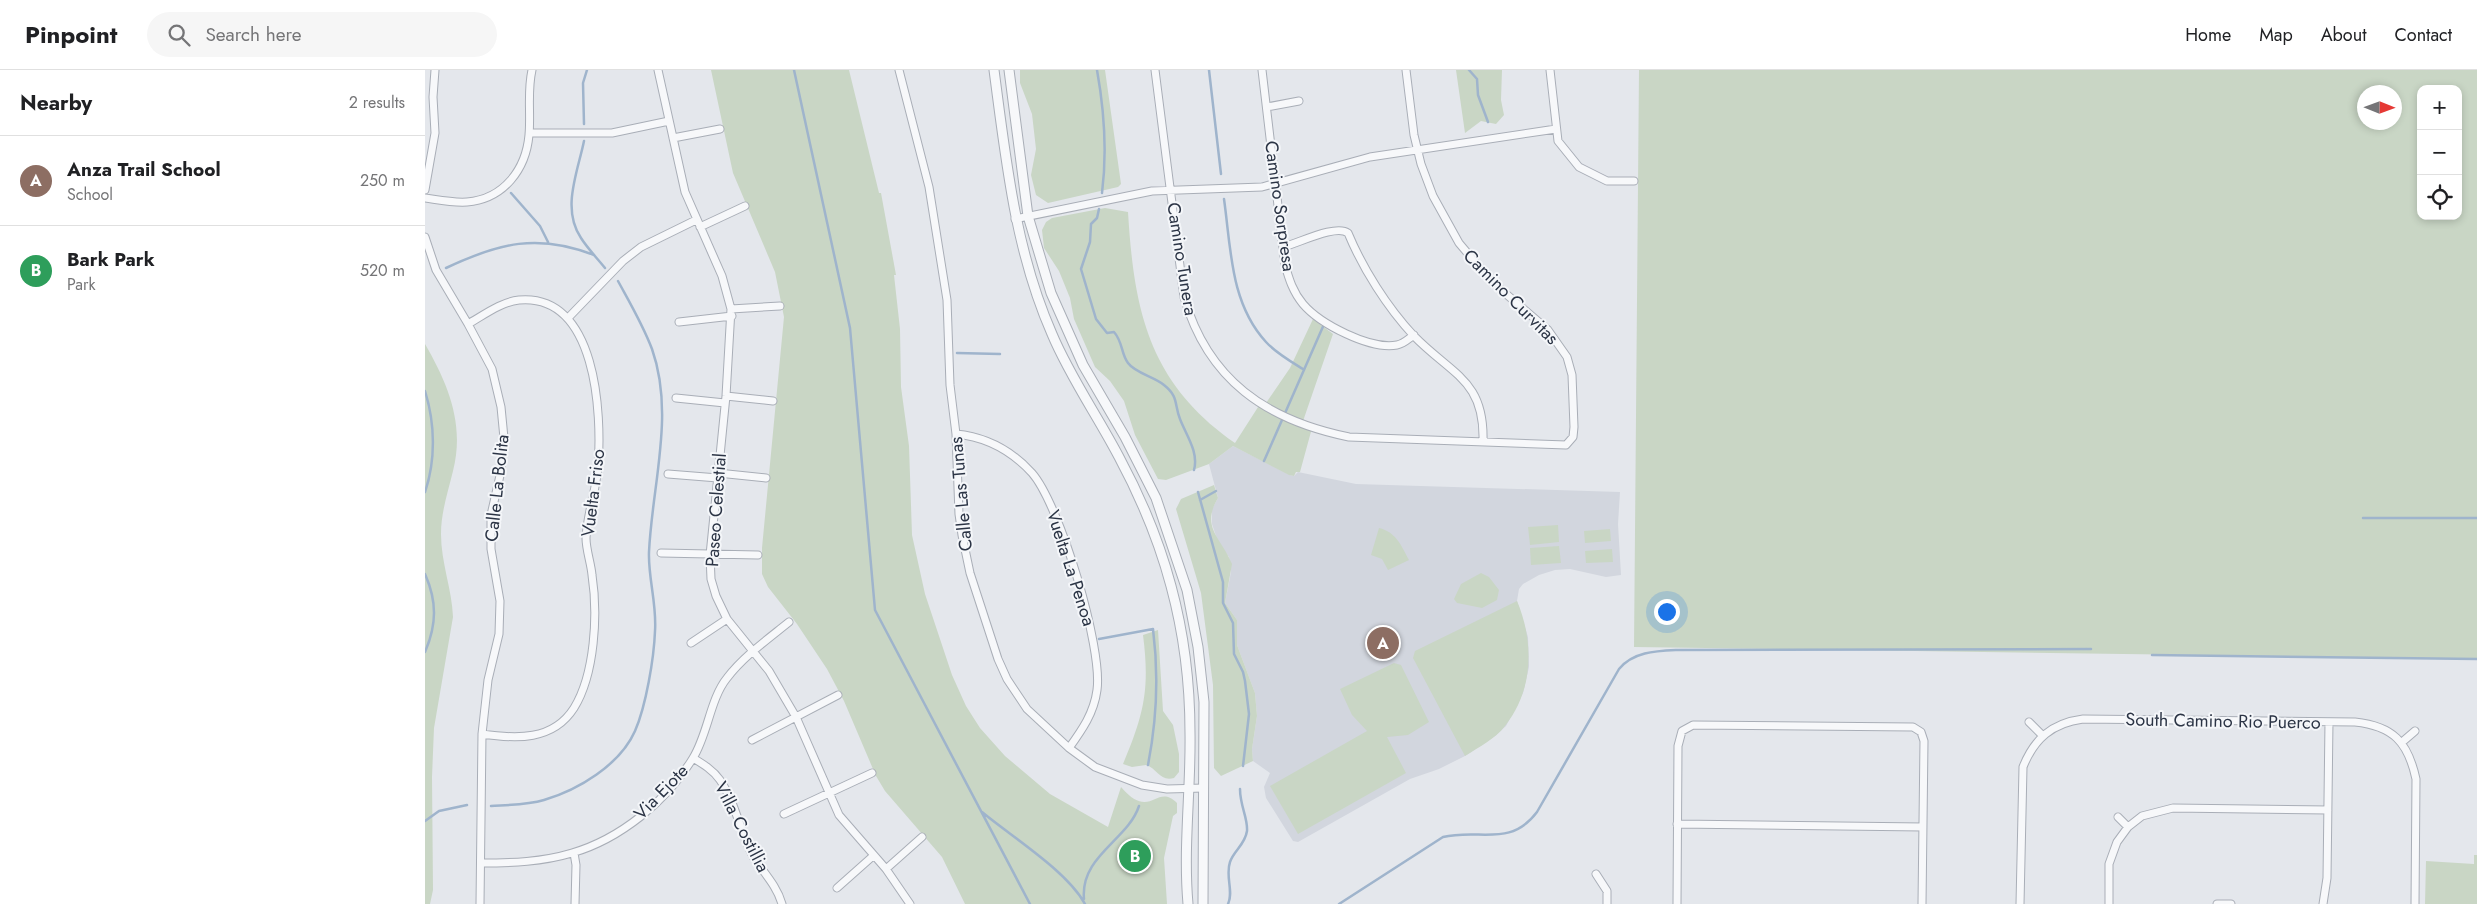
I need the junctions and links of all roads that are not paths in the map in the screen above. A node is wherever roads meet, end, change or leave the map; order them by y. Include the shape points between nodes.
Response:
1 (435, 70) edge
2 (532, 70) edge
3 (658, 70) edge
4 (899, 70) edge
5 (994, 70) edge
6 (1009, 70) edge
7 (1155, 70) edge
8 (1262, 70) edge
9 (1406, 70) edge
10 (1550, 70) edge
11 (1299, 101) dead end
12 (1267, 107) junction
13 (669, 121) junction
14 (720, 129) dead end
15 (1556, 129) junction
16 (529, 133) junction
17 (673, 138) junction
18 (1417, 148) junction
19 (1634, 181) dead end
20 (1276, 184) junction
21 (425, 190) edge
22 (1171, 191) junction
23 (425, 198) edge
24 (745, 206) dead end
25 (1028, 216) junction
26 (1015, 219) junction
27 (698, 224) junction
28 (425, 238) edge
29 (1283, 247) junction
30 (780, 306) dead end
31 (731, 312) junction
32 (568, 318) junction
33 (679, 322) dead end
34 (468, 324) junction
35 (1414, 335) junction
36 (677, 398) dead end
37 (725, 399) junction
38 (773, 401) dead end
39 (956, 434) junction
40 (1571, 441) joint
41 (1483, 442) junction
42 (668, 474) dead end
43 (718, 476) junction
44 (766, 478) dead end
45 (661, 553) dead end
46 (710, 555) junction
47 (758, 556) dead end
48 (727, 619) junction
49 (789, 622) dead end
50 (691, 643) dead end
51 (753, 651) junction
52 (838, 695) dead end
53 (796, 717) junction
54 (2029, 722) dead end
55 (2329, 722) junction
56 (2415, 731) dead end
57 (482, 734) junction
58 (2042, 735) junction
59 (751, 740) dead end
60 (2401, 743) junction
61 (1069, 748) junction
62 (693, 758) junction
63 (872, 773) dead end
64 (1204, 788) junction
65 (1189, 789) junction
66 (828, 792) junction
67 (2328, 810) junction
68 (784, 814) dead end
69 (2118, 817) dead end
70 (1677, 824) junction
71 (2128, 826) junction
72 (1923, 828) junction
73 (922, 836) dead end
74 (573, 853) junction
75 (873, 856) junction
76 (481, 863) junction
77 (886, 869) junction
78 (1596, 874) dead end
79 (837, 888) dead end
80 (480, 904) edge
81 (575, 904) edge
82 (782, 904) edge
83 (910, 904) edge
84 (1188, 904) edge
85 (1203, 904) edge
86 (1607, 904) edge
87 (1677, 904) edge
88 (1922, 904) edge
89 (2020, 904) edge
90 (2109, 904) edge
91 (2217, 904) edge
92 (2231, 904) edge
93 (2323, 904) edge
94 (2415, 904) edge

1 - 21 street via 435,133
2 - 16 street
3 - 13 street, Paseo Celestial
4 - 39 street, Calle Las Tunas via 929,187 940,246 950,327 950,385
5 - 26 street
6 - 25 street
7 - 22 street, Camino Tunera
8 - 12 street, Camino Sorpresa
9 - 18 street, Camino Curvitas
10 - 15 street
11 - 12 street
12 - 20 street, Camino Sorpresa
13 - 16 street via 613,133
13 - 17 street, Paseo Celestial
14 - 17 street
15 - 18 street via 1488,141
15 - 19 street via 1558,141 1579,167 1607,181
16 - 23 street via 519,172 503,189 468,202
17 - 27 street, Paseo Celestial via 685,192
18 - 20 street via 1371,156
18 - 40 street, Camino Curvitas via 1433,196 1459,244 1491,281 1548,330 1567,357 1573,375 1574,427
20 - 22 street via 1248,189
20 - 29 street, Camino Sorpresa
22 - 25 street via 1133,194
22 - 41 street, Camino Tunera via 1190,318 1215,364 1241,390 1285,418 1333,434 1370,440
24 - 27 street
25 - 26 street
25 - 64 street via 1045,278 1065,330 1156,498 1182,570 1201,673 1205,716
26 - 65 street via 1029,274 1050,329 1134,486 1162,556 1188,675
27 - 31 street, Paseo Celestial via 722,276
27 - 32 street via 641,247 623,261
28 - 34 street, Calle La Bolita via 436,270
29 - 35 street, Camino Sorpresa via 1291,283 1311,311 1354,337 1380,345 1397,345
29 - 35 street via 1333,230 1344,230 1381,292
30 - 31 street
31 - 33 street
31 - 37 street, Paseo Celestial
32 - 34 street, Vuelta Friso via 550,306 519,300 499,306
32 - 57 street, Vuelta Friso via 587,354 596,390 600,431 598,468 586,541 593,576 593,648 583,688 563,722 533,736 515,738
34 - 57 street, Calle La Bolita via 492,369 504,438 491,523 491,549 500,601 499,634
35 - 41 street via 1473,391 1483,419
36 - 37 street
37 - 38 street
37 - 43 street, Paseo Celestial
39 - 61 street, Calle Las Tunas via 959,514 965,554 998,659 1027,708
39 - 61 street, Vuelta La Penoa via 984,439 1008,452 1033,474 1053,510 1089,618 1098,675 1091,713
40 - 41 street, Camino Tunera via 1555,446
42 - 43 street
43 - 44 street
43 - 46 street, Paseo Celestial
45 - 46 street
46 - 47 street
46 - 48 street, Paseo Celestial via 714,588
48 - 50 street
48 - 51 street, Paseo Celestial
49 - 51 street, Via Ejote
51 - 53 street, Paseo Celestial
51 - 62 street, Via Ejote via 726,678 717,694
52 - 53 street
53 - 59 street
53 - 66 street, Paseo Celestial
54 - 58 street
55 - 58 street, South Camino Rio Puerco via 2083,719 2060,724
55 - 60 street, South Camino Rio Puerco via 2371,724 2392,734
55 - 67 street
56 - 60 street
57 - 76 street, Calle La Bolita
58 - 89 street via 2028,754 2023,768
60 - 94 street via 2413,764 2416,779
61 - 65 street, Calle Las Tunas via 1095,767 1123,779 1167,789
62 - 74 street, Via Ejote via 653,805 626,827
62 - 82 street, Villa Costillia via 720,780 742,833 775,886
63 - 66 street
64 - 65 street, Calle Las Tunas
64 - 85 street
65 - 84 street
66 - 68 street
66 - 75 street, Paseo Celestial via 839,815
67 - 71 street via 2173,808 2142,816
67 - 93 street via 2327,878
69 - 71 street
70 - 72 street
70 - 72 street via 1678,746 1682,731 1687,727 1913,727 1921,732 1924,741
70 - 87 street
71 - 90 street via 2117,842 2109,864
72 - 88 street
73 - 77 street
74 - 76 street, Via Ejote via 518,863
74 - 81 street via 576,864
75 - 77 street, Paseo Celestial
75 - 79 street
76 - 80 street, Calle La Bolita
77 - 83 street, Paseo Celestial
78 - 86 street via 1607,891
91 - 92 street

